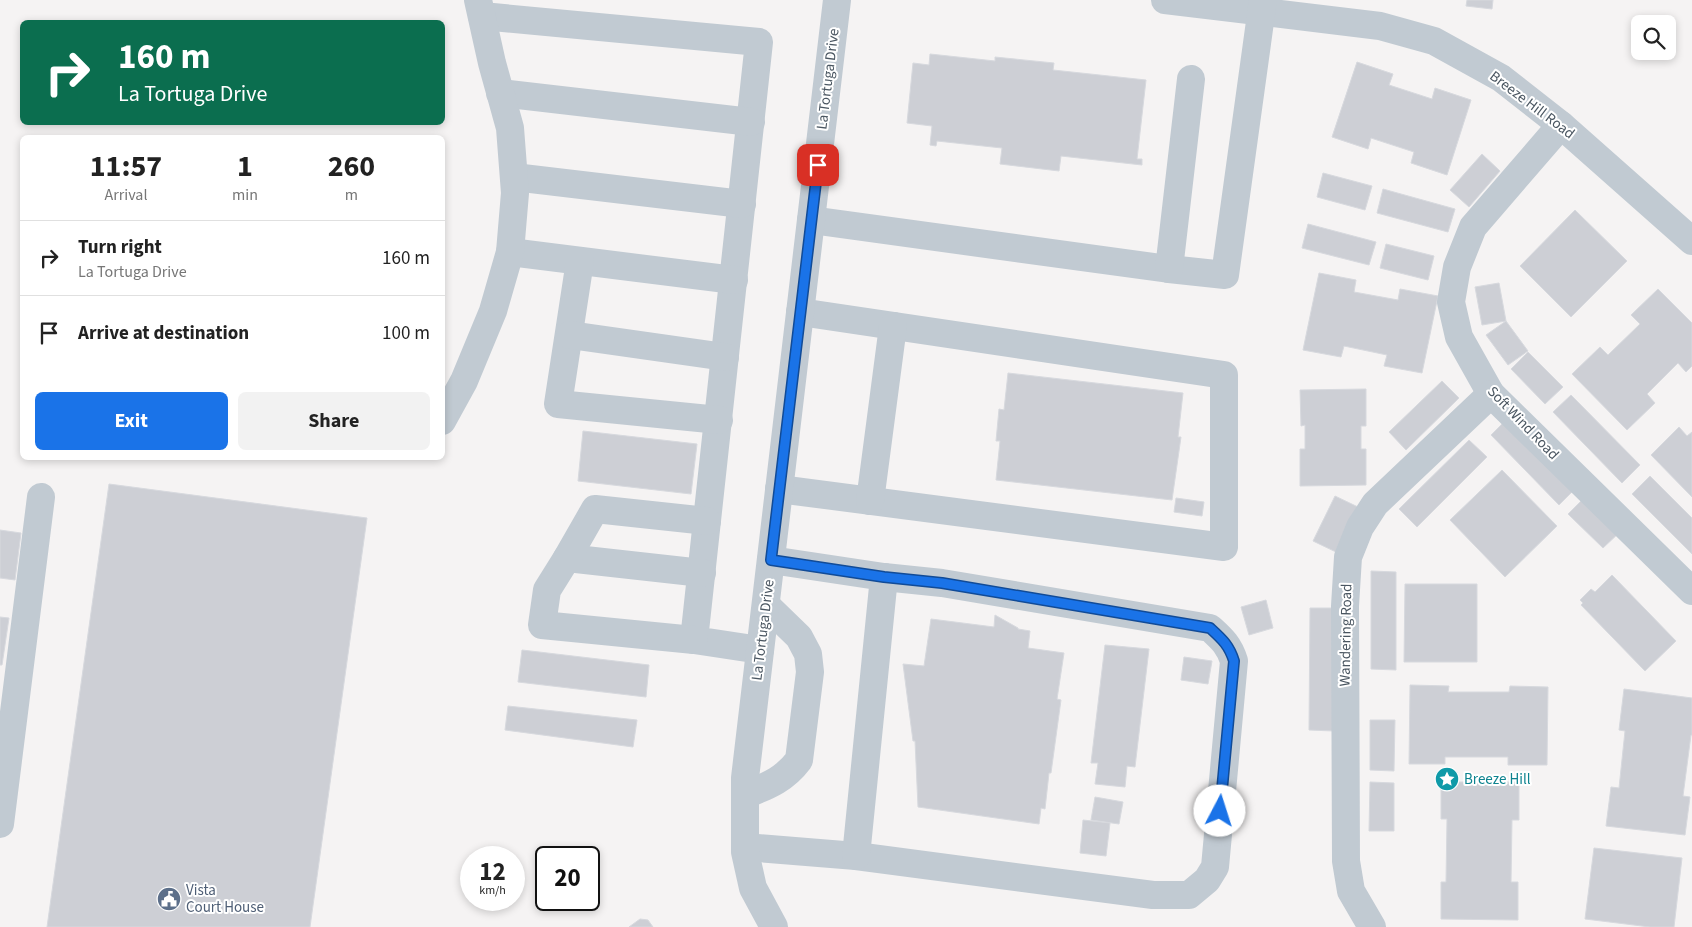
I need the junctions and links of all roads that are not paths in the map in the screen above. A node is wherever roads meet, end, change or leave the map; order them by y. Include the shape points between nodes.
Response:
1 (837, 0) edge
2 (1165, 0) edge
3 (1262, 6) edge
4 (480, 8) edge
5 (1191, 79) dead end
6 (500, 93) junction
7 (751, 122) junction
8 (1561, 125) junction
9 (514, 177) junction
10 (742, 204) junction
11 (811, 220) junction
12 (1692, 241) edge
13 (510, 252) junction
14 (580, 261) junction
15 (1169, 269) junction
16 (734, 280) junction
17 (800, 312) junction
18 (894, 326) junction
19 (570, 335) junction
20 (725, 357) junction
21 (1491, 394) junction
22 (445, 416) edge
23 (718, 420) junction
24 (779, 489) junction
25 (41, 497) dead end
26 (870, 501) junction
27 (707, 521) junction
28 (568, 558) junction
29 (771, 560) junction
30 (702, 573) junction
31 (884, 577) junction
32 (1692, 591) edge
33 (766, 605) junction
34 (694, 640) junction
35 (760, 650) junction
36 (745, 795) junction
37 (0, 824) edge
38 (745, 847) junction
39 (856, 856) junction
40 (774, 927) edge
41 (1372, 927) edge

1 - 11 street, La Tortuga Drive
2 - 3 street, Breeze Hill Road
3 - 8 street, Breeze Hill Road via 1380,26 1434,41 1501,78
3 - 15 street via 1225,275
4 - 6 street
4 - 7 street via 760,42
5 - 15 street
6 - 7 street
6 - 9 street via 510,128
7 - 10 street
8 - 12 street, Breeze Hill Road
8 - 21 street, Soft Wind Road via 1473,226 1457,267 1451,302 1459,337
9 - 10 street
9 - 13 street via 516,193
10 - 16 street
11 - 15 street
11 - 17 street, La Tortuga Drive
13 - 14 street
13 - 22 street via 493,311 464,381
14 - 16 street
14 - 19 street
16 - 20 street
17 - 18 street
17 - 24 street, La Tortuga Drive
18 - 26 street
18 - 26 street via 1224,375 1224,547
19 - 20 street
19 - 23 street via 558,404
20 - 23 street
21 - 32 street, Soft Wind Road
21 - 41 street, Wandering Road via 1374,504 1348,557 1345,606 1346,862 1351,891
23 - 27 street
24 - 26 street
24 - 29 street, La Tortuga Drive
25 - 37 street
27 - 28 street via 595,509
27 - 30 street
28 - 30 street
28 - 34 street via 547,590 542,625
29 - 31 street
29 - 33 street, La Tortuga Drive
30 - 34 street
31 - 39 street
31 - 39 street via 942,583 1210,628 1221,637 1234,661 1215,867 1207,880 1189,895 1153,895
33 - 35 street, La Tortuga Drive
33 - 36 street via 799,637 808,654 810,672 799,760 775,783
34 - 35 street
35 - 36 street, La Tortuga Drive
36 - 38 street, La Tortuga Drive
38 - 39 street
38 - 40 street, La Tortuga Drive via 753,888

